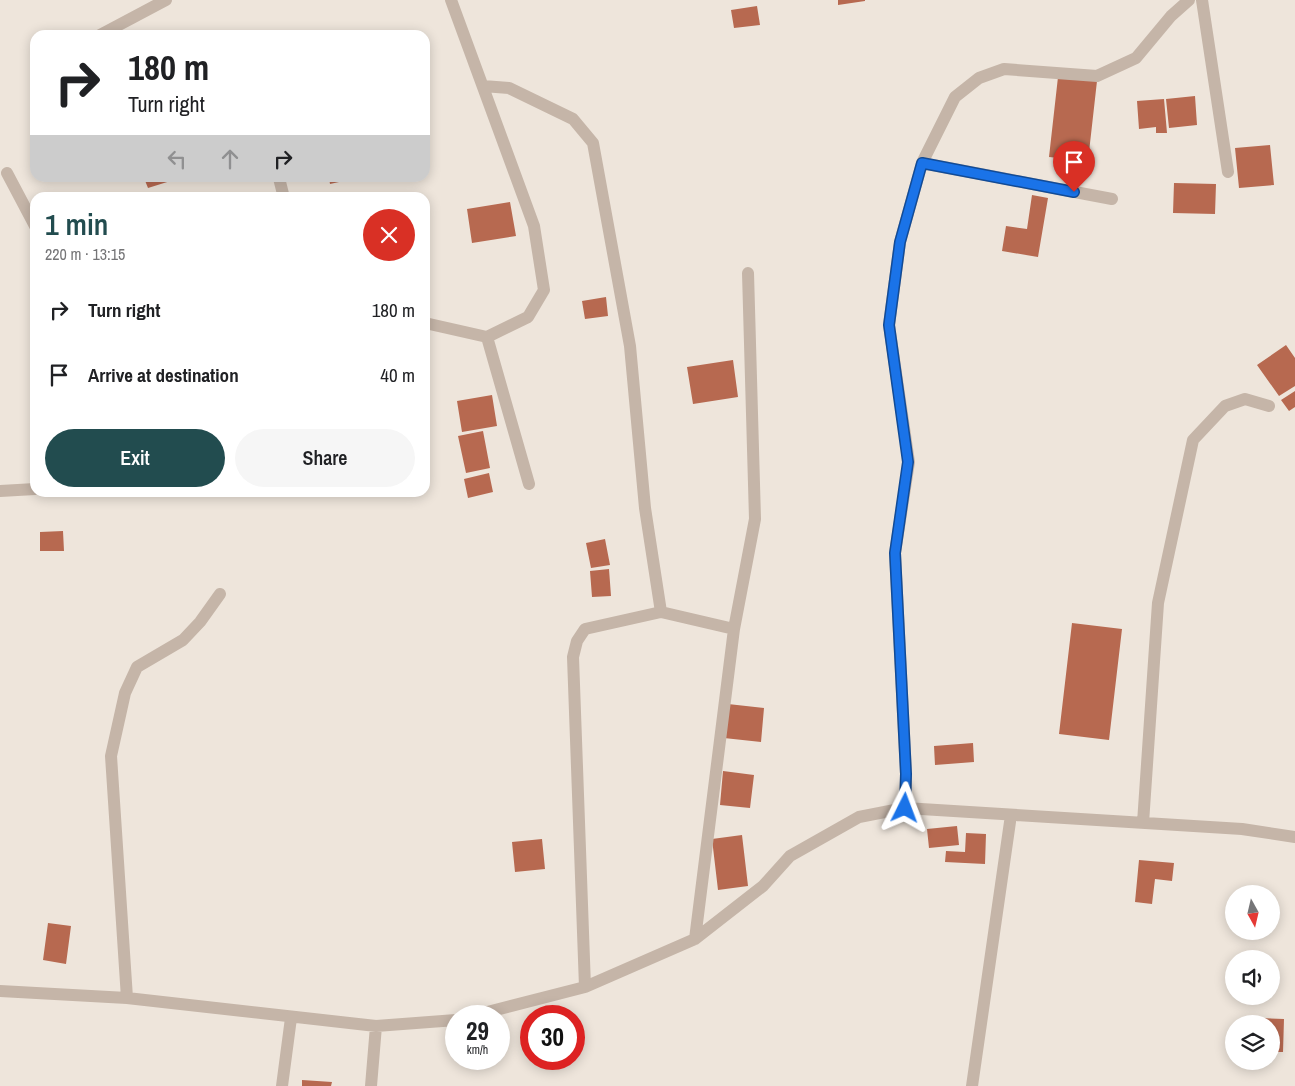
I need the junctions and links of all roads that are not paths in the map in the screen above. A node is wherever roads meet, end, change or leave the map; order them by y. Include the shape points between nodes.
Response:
1 (166, 0) edge
2 (451, 0) edge
3 (1189, 0) edge
4 (1202, 0) edge
5 (109, 30) edge
6 (483, 86) junction
7 (922, 163) junction
8 (1228, 172) dead end
9 (7, 174) dead end
10 (1112, 199) dead end
11 (30, 217) edge
12 (748, 273) dead end
13 (430, 324) edge
14 (487, 337) junction
15 (1268, 406) dead end
16 (529, 484) dead end
17 (30, 489) edge
18 (0, 491) edge
19 (220, 594) dead end
20 (661, 612) junction
21 (734, 629) junction
22 (905, 808) junction
23 (1011, 815) junction
24 (1143, 823) junction
25 (1295, 837) edge
26 (696, 940) junction
27 (585, 987) junction
28 (0, 991) edge
29 (127, 998) junction
30 (510, 1006) edge
31 (291, 1018) junction
32 (445, 1021) edge
33 (376, 1026) junction
34 (282, 1086) edge
35 (371, 1086) edge
36 (972, 1086) edge

1 - 5 street
2 - 6 street
3 - 7 street via 1136,58 1097,76 1004,69 979,78 955,97
4 - 8 street
6 - 14 street via 534,226 544,290 528,316
6 - 20 street via 509,88 573,119 593,143 630,346 645,508
7 - 10 street
7 - 22 street via 900,242 889,325 908,462 895,553
9 - 11 street
12 - 21 street via 755,519
13 - 14 street
14 - 16 street
15 - 24 street via 1245,399 1225,406 1193,440 1158,603
17 - 18 street
19 - 29 street via 183,640 137,667 125,693 111,756
20 - 21 street
20 - 27 street via 585,629 577,641 573,658
21 - 26 street
22 - 23 street
22 - 26 street via 858,816 790,856 763,886
23 - 24 street
23 - 36 street
24 - 25 street via 1242,829
26 - 27 street
27 - 30 street
28 - 29 street
29 - 31 street
31 - 33 street
31 - 34 street
32 - 33 street
33 - 35 street

